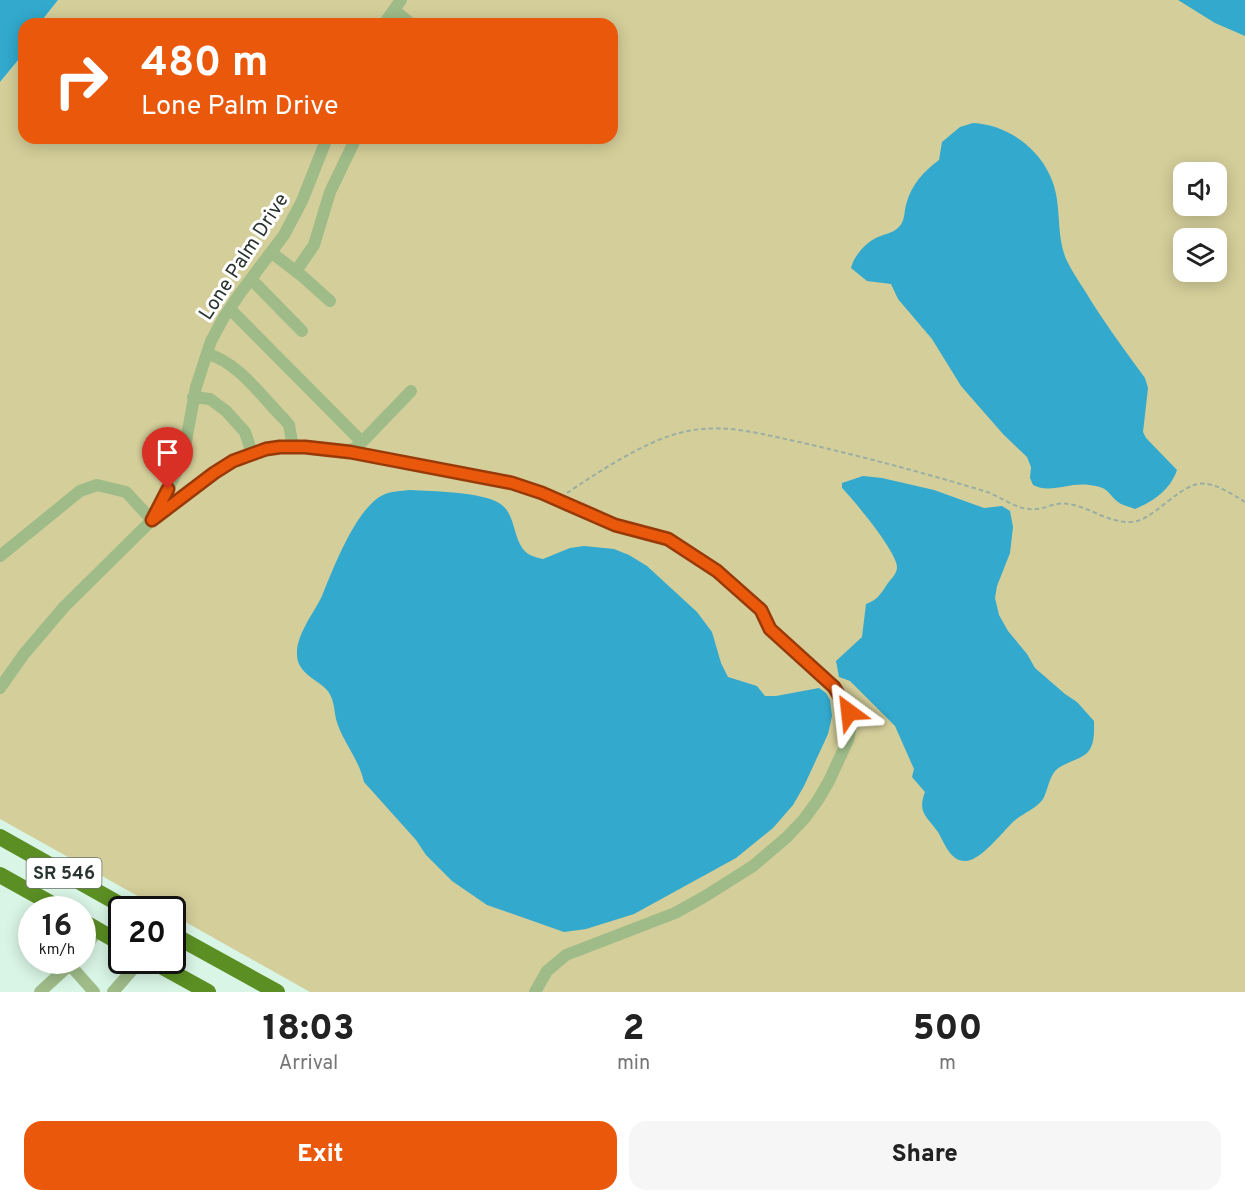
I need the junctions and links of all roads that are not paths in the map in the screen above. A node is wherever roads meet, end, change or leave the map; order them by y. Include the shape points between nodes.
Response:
1 (397, 5) edge
2 (388, 18) edge
3 (407, 18) edge
4 (325, 144) edge
5 (353, 144) edge
6 (272, 253) junction
7 (296, 271) junction
8 (251, 279) junction
9 (330, 301) dead end
10 (230, 309) junction
11 (302, 331) dead end
12 (207, 354) junction
13 (411, 391) dead end
14 (193, 397) junction
15 (362, 442) junction
16 (293, 447) junction
17 (350, 452) junction
18 (252, 453) junction
19 (152, 520) junction
20 (0, 556) edge
21 (0, 688) edge
22 (0, 837) edge
23 (0, 875) edge
24 (38, 896) edge
25 (108, 897) edge
26 (98, 930) joint
27 (96, 933) edge
28 (108, 936) edge
29 (186, 942) edge
30 (59, 974) edge
31 (81, 974) edge
32 (129, 974) edge
33 (175, 974) edge
34 (40, 992) edge
35 (94, 992) edge
36 (113, 992) edge
37 (208, 992) edge
38 (277, 992) edge
39 (535, 992) edge

1 - 2 street
1 - 3 street
4 - 6 street, Lone Palm Drive via 302,201
5 - 7 street via 330,192 314,245
6 - 7 street
6 - 8 street, Lone Palm Drive
7 - 9 street
8 - 10 street, Lone Palm Drive
8 - 11 street
10 - 12 street, Lone Palm Drive
10 - 15 street
12 - 14 street, Lone Palm Drive
12 - 16 street via 231,365 284,419
13 - 15 street
14 - 18 street via 210,399 226,411 245,432
14 - 19 street, Lone Palm Drive via 184,452
15 - 17 street
16 - 17 street
16 - 18 street
17 - 39 street via 512,483 615,525 668,539 717,571 761,610 770,629 834,687 848,708 849,740 829,781 804,819 772,851 675,913 566,955 547,971
18 - 19 street via 214,473
19 - 20 street via 126,492 97,485 80,491
19 - 21 street, Lone Palm Drive via 64,607
22 - 25 main road, SR 546
23 - 24 main road, SR 546
26 - 27 street
26 - 28 main road
29 - 38 main road
30 - 34 street
31 - 35 street
32 - 36 street
33 - 37 main road

